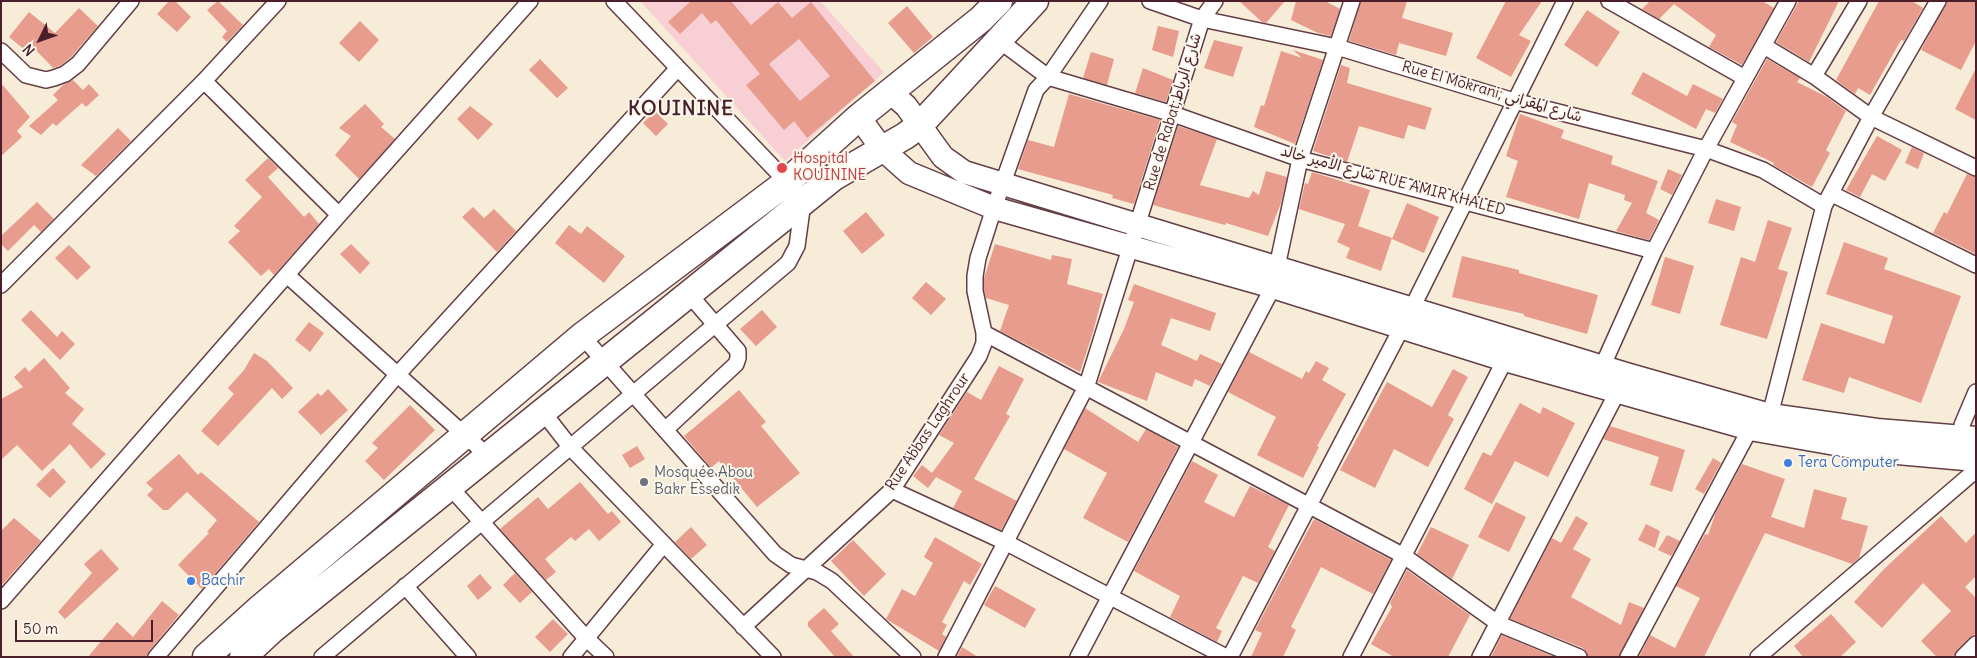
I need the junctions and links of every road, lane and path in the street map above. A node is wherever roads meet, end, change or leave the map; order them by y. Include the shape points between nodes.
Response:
1 (131, 1) edge
2 (278, 1) edge
3 (530, 1) edge
4 (614, 1) edge
5 (999, 1) edge
6 (1035, 1) edge
7 (1100, 1) edge
8 (1150, 1) edge
9 (1215, 1) edge
10 (1352, 1) edge
11 (1565, 1) edge
12 (1609, 1) edge
13 (1788, 1) edge
14 (1859, 1) edge
15 (1938, 1) edge
16 (1202, 19) junction
17 (1000, 40) junction
18 (1764, 46) junction
19 (1337, 47) junction
20 (4, 59) edge
21 (678, 68) junction
22 (1814, 76) junction
23 (1048, 77) junction
24 (1745, 78) junction
25 (204, 81) junction
26 (890, 92) junction
27 (1514, 101) junction
28 (1173, 114) junction
29 (859, 117) junction
30 (1871, 118) junction
31 (920, 125) junction
32 (882, 148) junction
33 (1706, 149) junction
34 (1300, 159) junction
35 (1976, 168) edge
36 (1003, 184) junction
37 (795, 192) junction
38 (1464, 200) junction
39 (1828, 200) junction
40 (994, 208) junction
41 (339, 214) junction
42 (1138, 226) junction
43 (1131, 248) junction
44 (1654, 250) junction
45 (1976, 265) edge
46 (287, 275) junction
47 (1275, 277) junction
48 (1, 285) edge
49 (688, 293) junction
50 (1412, 308) junction
51 (716, 325) junction
52 (1402, 328) junction
53 (984, 333) junction
54 (582, 336) junction
55 (1505, 360) junction
56 (606, 361) junction
57 (398, 374) junction
58 (1598, 376) junction
59 (1622, 384) junction
60 (1087, 386) junction
61 (1976, 392) edge
62 (635, 394) junction
63 (543, 412) junction
64 (1770, 414) junction
65 (1750, 428) junction
66 (665, 430) junction
67 (465, 434) junction
68 (1968, 438) edge
69 (1190, 441) junction
70 (571, 448) junction
71 (488, 456) junction
72 (1974, 464) edge
73 (450, 487) junction
74 (892, 490) junction
75 (1308, 507) junction
76 (481, 521) junction
77 (1005, 542) junction
78 (664, 544) junction
79 (1404, 556) junction
80 (806, 569) junction
81 (405, 586) junction
82 (1108, 597) junction
83 (1, 601) edge
84 (1499, 624) junction
85 (743, 627) junction
86 (586, 638) junction
87 (1976, 644) edge
88 (909, 655) edge
89 (771, 656) edge
90 (156, 657) edge
91 (206, 657) edge
92 (243, 657) edge
93 (322, 657) edge
94 (468, 657) edge
95 (571, 657) edge
96 (606, 657) edge
97 (946, 657) edge
98 (1078, 657) edge
99 (1228, 657) edge
100 (1352, 657) edge
101 (1480, 657) edge
102 (1578, 657) edge
103 (1628, 657) edge
104 (1758, 657) edge
105 (1963, 657) edge

1 - 20 street via 78,64 65,74 46,80 34,78
2 - 25 street
3 - 41 street
4 - 21 street
5 - 26 highway
6 - 17 highway
7 - 23 street, Rue Abbas Laghrour
8 - 16 street, Rue El Mokrani; شارع المقراني
9 - 16 street, Rue de Rabat;شارع الرباط
10 - 19 street
11 - 27 street
12 - 24 street
13 - 18 street
14 - 22 street
15 - 30 street
16 - 19 street, Rue El Mokrani; شارع المقراني
16 - 28 street, Rue de Rabat;شارع الرباط
17 - 23 street, شارع الأمير خالد RUE AMIR KHALED
17 - 31 highway
18 - 22 street
18 - 24 street
19 - 27 street, Rue El Mokrani; شارع المقراني
19 - 34 street
21 - 37 street
21 - 57 street
22 - 30 street
23 - 28 street, شارع الأمير خالد RUE AMIR KHALED
23 - 36 street, Rue Abbas Laghrour via 1036,90
24 - 33 street
25 - 41 street
25 - 48 street
26 - 29 highway
26 - 31 main road
27 - 33 street, Rue El Mokrani; شارع المقراني
27 - 38 street
28 - 34 street, شارع الأمير خالد RUE AMIR KHALED
28 - 42 street, Rue de Rabat;شارع الرباط
29 - 32 main road
29 - 37 highway
30 - 35 street
30 - 39 street
31 - 32 highway
31 - 36 main road via 934,147 954,167
32 - 37 highway via 834,177
32 - 40 main road via 919,180
33 - 39 street, Rue El Mokrani; شارع المقراني via 1763,170
33 - 44 street
34 - 38 street, شارع الأمير خالد RUE AMIR KHALED
34 - 47 street
36 - 40 street, Rue Abbas Laghrour
36 - 42 main road
37 - 49 highway
37 - 51 street via 797,246 793,257
37 - 54 highway
38 - 44 street, شارع الأمير خالد RUE AMIR KHALED
38 - 50 street
39 - 45 street, Rue El Mokrani; شارع المقراني
39 - 64 street
40 - 43 main road
40 - 53 street, Rue Abbas Laghrour via 975,276
41 - 46 street
42 - 43 street, Rue de Rabat;شارع الرباط
42 - 47 main road
43 - 47 main road
43 - 60 street, Rue de Rabat;شارع الرباط
44 - 58 street
46 - 57 street
46 - 83 street
47 - 50 main road
47 - 52 main road
47 - 69 street
49 - 51 street
49 - 56 highway
50 - 52 street
50 - 58 main road
51 - 62 street
51 - 66 street via 738,351 736,364
52 - 55 main road
52 - 75 street
53 - 60 street
53 - 74 street, Rue Abbas Laghrour via 979,356
54 - 56 street
54 - 67 highway
55 - 58 main road
55 - 79 street
56 - 62 street
56 - 63 highway
57 - 67 street
57 - 90 street
58 - 59 main road
59 - 64 main road
59 - 65 main road
59 - 84 street
60 - 69 street
60 - 77 street, Rue de Rabat;شارع الرباط
61 - 68 street via 1962,425
62 - 66 street
62 - 70 street
63 - 70 street
63 - 71 highway
64 - 68 main road via 1877,430
65 - 72 main road via 1875,451
65 - 103 street
66 - 80 street via 775,554 791,565
67 - 71 street
67 - 91 highway via 259,608
68 - 72 street
69 - 75 street
69 - 82 street
70 - 76 street
70 - 78 street
71 - 73 highway
72 - 104 street
73 - 76 street
73 - 92 highway
74 - 77 street
74 - 80 street, Rue Abbas Laghrour
75 - 79 street
75 - 99 street
76 - 81 street
76 - 86 street
77 - 82 street
77 - 97 street, Rue de Rabat;شارع الرباط
78 - 85 street
78 - 86 street
79 - 84 street
79 - 100 street
80 - 85 street, Rue Abbas Laghrour
80 - 88 street via 832,581
81 - 93 street
81 - 94 street
82 - 98 street
82 - 99 street
84 - 101 street
84 - 102 street
85 - 89 street
86 - 95 street
86 - 96 street
87 - 105 street

